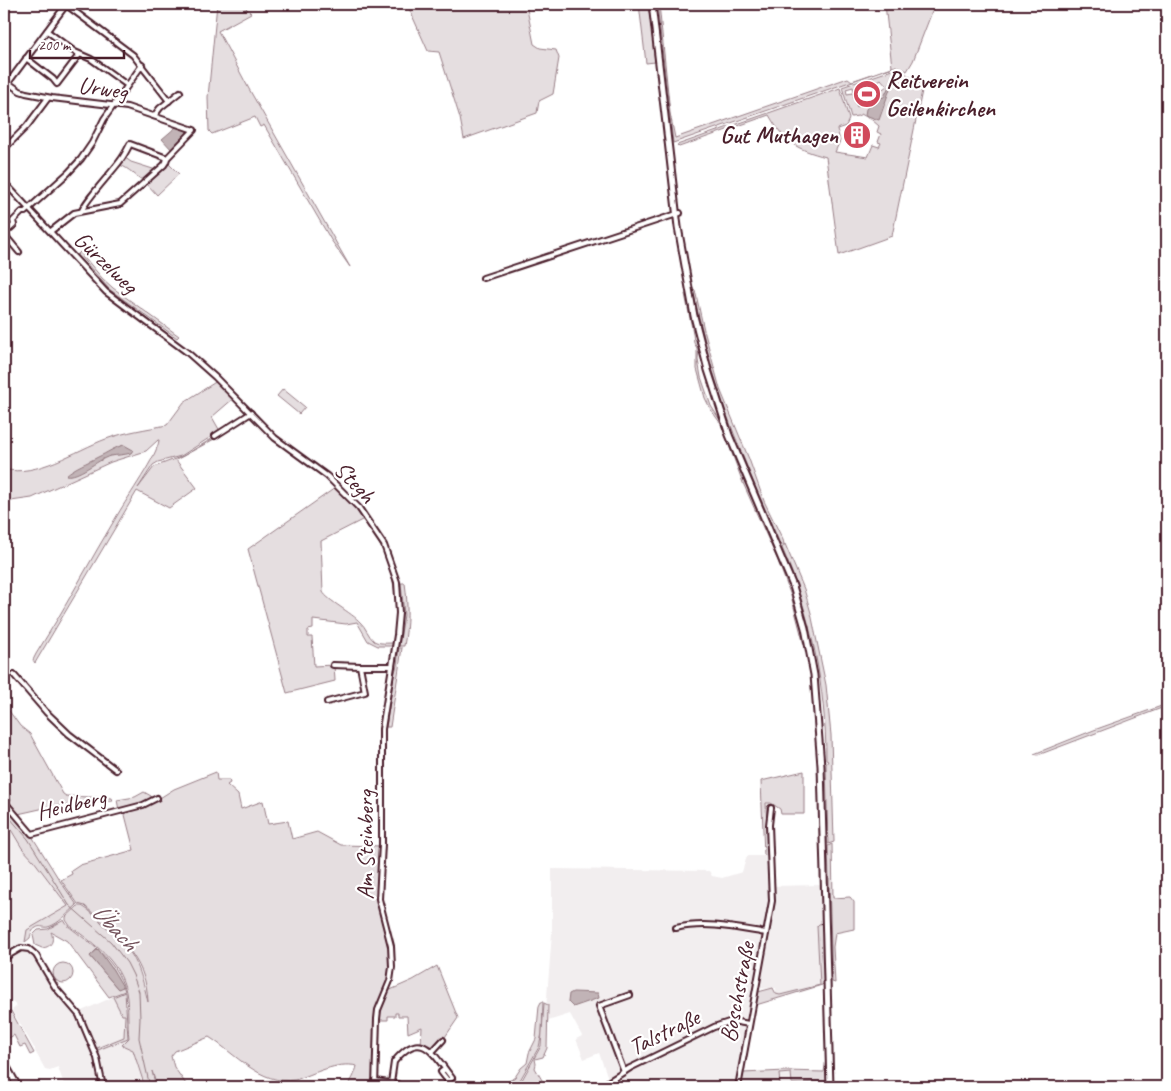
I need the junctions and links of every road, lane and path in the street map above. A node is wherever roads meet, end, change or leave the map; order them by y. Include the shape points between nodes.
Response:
1 (66, 4) edge
2 (652, 4) edge
3 (47, 31) junction
4 (79, 55) junction
5 (26, 58) junction
6 (142, 65) junction
7 (4, 80) edge
8 (8, 83) junction
9 (127, 85) junction
10 (4, 86) edge
11 (180, 92) dead end
12 (48, 98) junction
13 (169, 102) junction
14 (113, 105) junction
15 (154, 116) junction
16 (4, 149) edge
17 (167, 158) junction
18 (4, 182) edge
19 (29, 208) junction
20 (82, 211) junction
21 (678, 214) junction
22 (51, 231) junction
23 (4, 234) edge
24 (19, 252) dead end
25 (483, 278) dead end
26 (215, 377) joint
27 (250, 413) junction
28 (215, 436) dead end
29 (399, 600) joint
30 (333, 666) dead end
31 (360, 666) junction
32 (392, 666) junction
33 (14, 675) dead end
34 (327, 702) dead end
35 (116, 770) dead end
36 (157, 798) dead end
37 (4, 801) edge
38 (771, 808) dead end
39 (676, 928) dead end
40 (766, 934) junction
41 (4, 958) edge
42 (630, 995) dead end
43 (749, 1024) junction
44 (443, 1040) dead end
45 (432, 1052) junction
46 (4, 1062) edge
47 (445, 1069) dead end
48 (624, 1072) junction
49 (375, 1081) junction
50 (391, 1083) junction
51 (11, 1084) dead end
52 (396, 1084) dead end
53 (5, 1087) edge
54 (18, 1087) edge
55 (103, 1087) edge
56 (375, 1087) edge
57 (600, 1087) edge
58 (738, 1087) edge
59 (830, 1087) edge

1 - 3 street
1 - 6 street
2 - 21 main road
3 - 4 street
3 - 5 street
4 - 5 street via 57,84
4 - 9 street via 91,59
5 - 8 street
6 - 9 street
6 - 13 street
7 - 8 street, Urweg
8 - 10 street
8 - 12 street, Urweg via 20,91
9 - 14 street
11 - 13 street
12 - 14 street, Urweg
12 - 16 street
13 - 15 street
14 - 15 street, Urweg
14 - 19 street via 81,159
15 - 17 street, Urweg via 194,130
17 - 20 street via 159,170 120,204
17 - 20 street via 130,144
18 - 19 street, Gürzelweg
19 - 22 street, Gürzelweg
19 - 23 street via 13,221 14,225
20 - 22 street via 74,213
21 - 25 street
21 - 59 main road via 688,290 708,370 729,435 793,586 814,675 821,766
22 - 26 street, Gürzelweg via 106,292 173,340
23 - 24 street
26 - 27 street, Stegh
27 - 28 street
27 - 29 street, Stegh via 278,442 327,476 359,508 384,545 397,582
29 - 32 street, Am Steinberg
30 - 31 street
31 - 32 street
31 - 34 street via 365,692
32 - 49 street, Am Steinberg via 382,729 379,899 391,946 392,966 378,1010
33 - 35 street via 69,734
36 - 37 street, Heidberg via 144,805 32,834
38 - 40 street via 772,901
39 - 40 street, Boschstraße via 697,924
40 - 43 street, Boschstraße
41 - 55 street via 21,948 36,955 55,987 79,1015 97,1058
42 - 48 street, Talstraße via 599,1006
43 - 48 street, Talstraße via 737,1021 722,1024
43 - 58 street, Boschstraße
44 - 45 street
45 - 47 street
45 - 50 street via 427,1046 420,1045 402,1054 394,1062
46 - 54 main road
48 - 57 street, Talstraße
49 - 50 street
49 - 56 street, Am Steinberg
50 - 52 street
51 - 53 street

